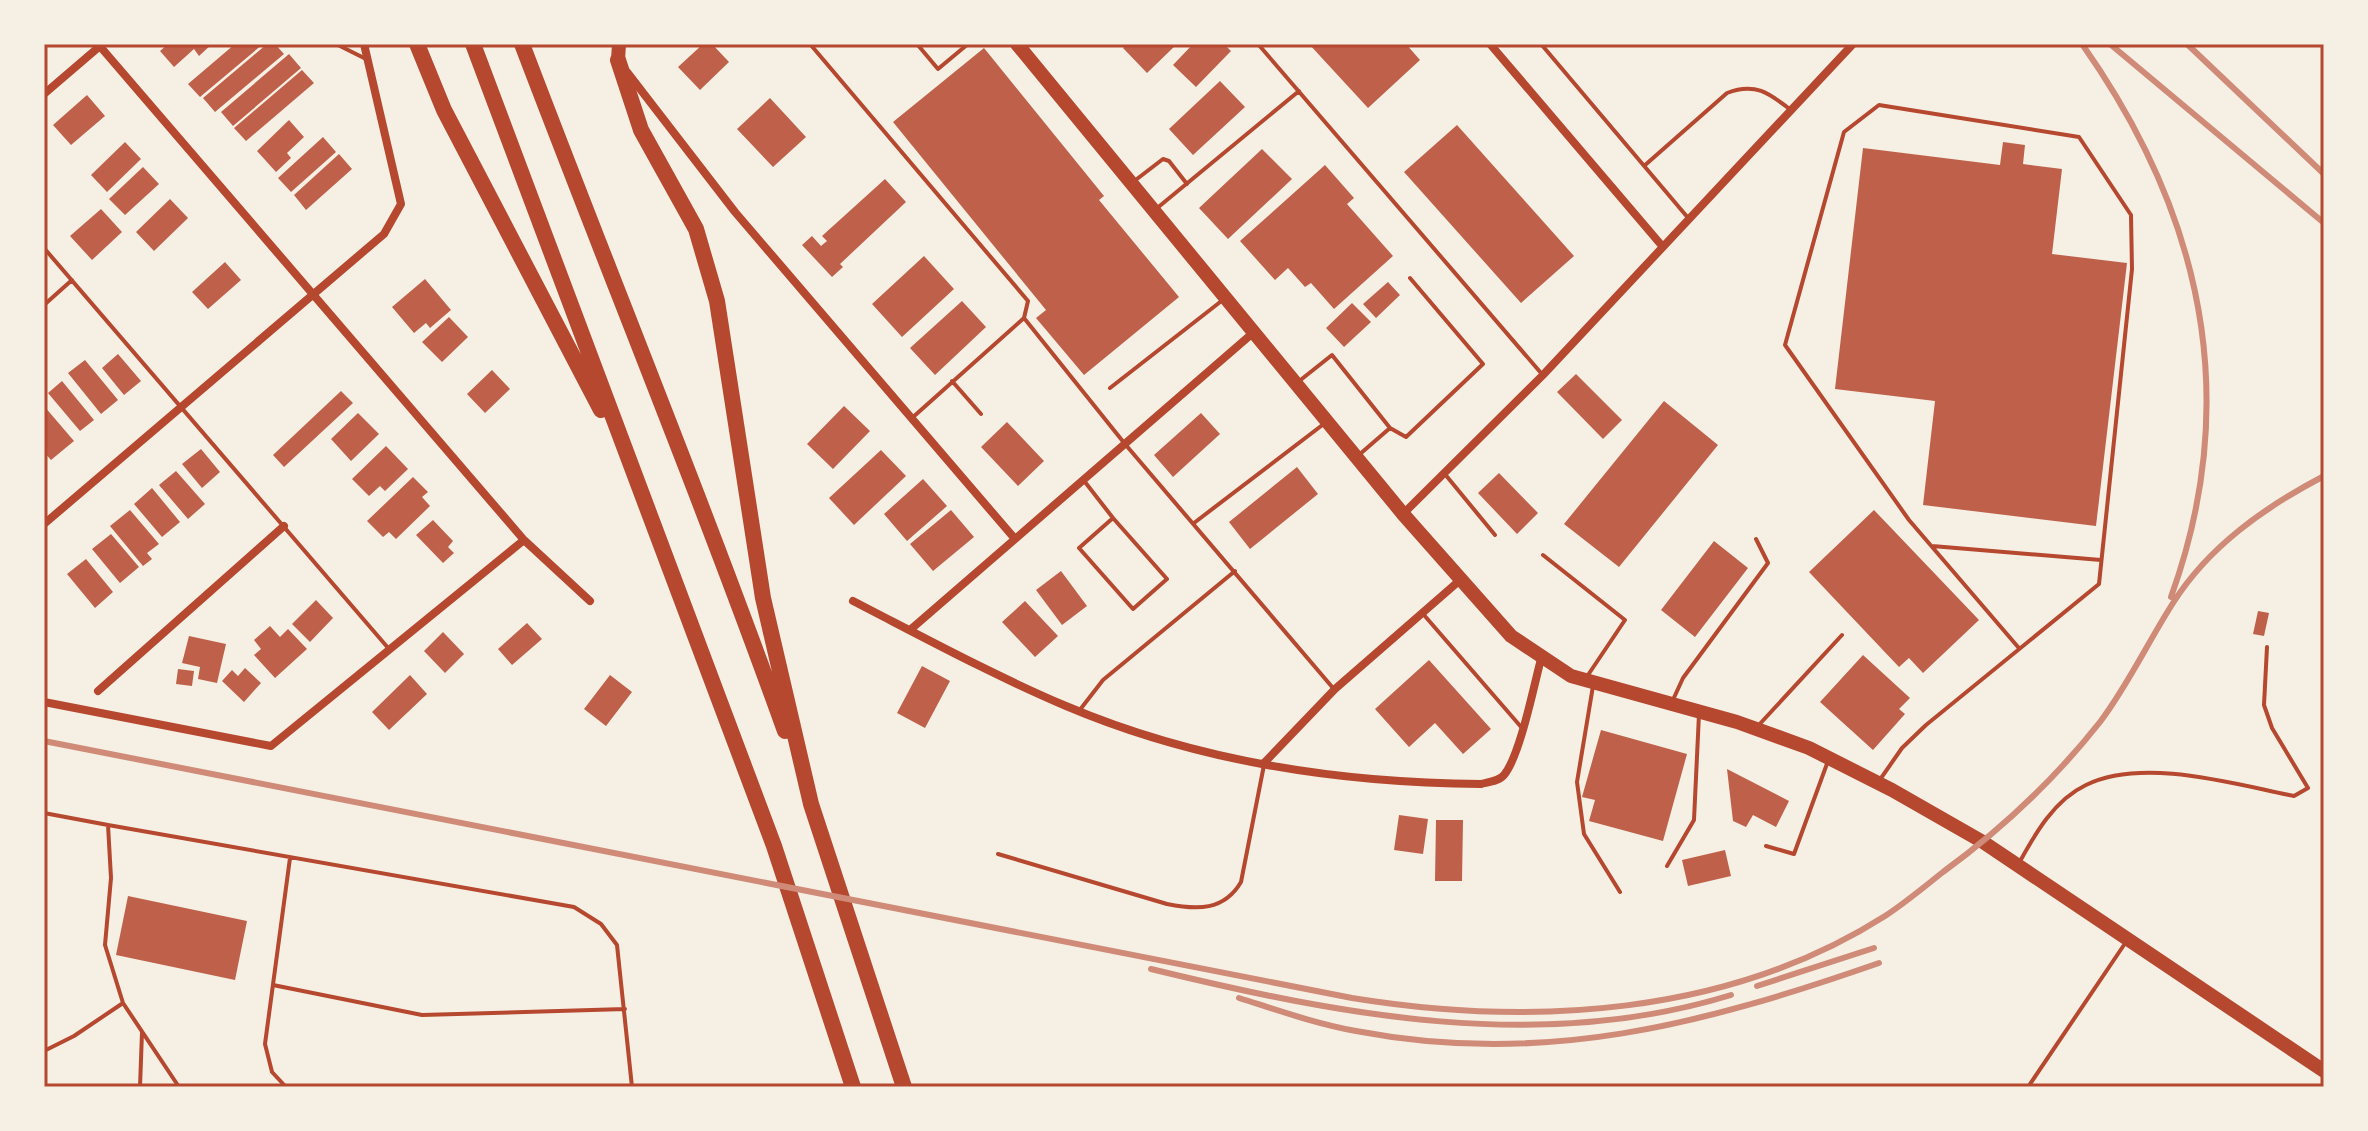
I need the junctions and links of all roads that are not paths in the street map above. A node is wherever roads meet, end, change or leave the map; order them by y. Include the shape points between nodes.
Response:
1 (336, 44) edge
2 (364, 44) edge
3 (417, 44) edge
4 (473, 44) edge
5 (522, 44) edge
6 (810, 44) edge
7 (917, 44) edge
8 (968, 44) edge
9 (1017, 44) edge
10 (1258, 44) edge
11 (1490, 44) edge
12 (1541, 44) edge
13 (1853, 44) edge
14 (99, 45) edge
15 (619, 52) edge
16 (369, 60) junction
17 (1299, 91) junction
18 (44, 94) edge
19 (1791, 110) junction
20 (1644, 166) junction
21 (1131, 183) junction
22 (1187, 184) junction
23 (1154, 211) junction
24 (1689, 219) junction
25 (1663, 247) junction
26 (44, 248) edge
27 (1410, 278) dead end
28 (72, 280) junction
29 (313, 295) junction
30 (1226, 298) junction
31 (44, 305) edge
32 (1024, 318) junction
33 (1254, 332) junction
34 (1543, 375) junction
35 (952, 381) junction
36 (1296, 384) junction
37 (1110, 388) dead end
38 (182, 407) junction
39 (981, 414) dead end
40 (911, 418) junction
41 (1327, 422) junction
42 (1390, 428) junction
43 (1125, 444) junction
44 (1356, 458) junction
45 (1444, 473) junction
46 (637, 479) junction
47 (1083, 480) junction
48 (1403, 514) junction
49 (1113, 518) junction
50 (1194, 523) junction
51 (44, 524) edge
52 (284, 526) junction
53 (1495, 535) dead end
54 (1015, 539) junction
55 (1756, 539) dead end
56 (524, 540) junction
57 (1932, 546) junction
58 (1543, 555) dead end
59 (2102, 560) junction
60 (1235, 571) junction
61 (1459, 581) junction
62 (590, 601) dead end
63 (853, 601) dead end
64 (1422, 613) junction
65 (910, 630) junction
66 (1842, 635) dead end
67 (2018, 647) junction
68 (2267, 647) dead end
69 (390, 650) junction
70 (1541, 659) junction
71 (1588, 682) junction
72 (1335, 689) junction
73 (98, 691) dead end
74 (44, 702) edge
75 (1671, 704) junction
76 (1079, 711) junction
77 (1699, 712) junction
78 (1522, 728) junction
79 (1755, 728) junction
80 (1829, 758) junction
81 (1264, 763) junction
82 (1878, 783) junction
83 (811, 804) junction
84 (44, 813) edge
85 (108, 825) junction
86 (1766, 846) dead end
87 (998, 854) dead end
88 (290, 858) junction
89 (1667, 866) dead end
90 (2017, 866) junction
91 (1620, 892) dead end
92 (2128, 940) junction
93 (273, 985) junction
94 (123, 1003) junction
95 (625, 1009) junction
96 (142, 1030) junction
97 (44, 1051) edge
98 (2324, 1071) edge
99 (140, 1087) edge
100 (179, 1087) edge
101 (286, 1087) edge
102 (632, 1087) edge
103 (853, 1087) edge
104 (904, 1087) edge
105 (2028, 1087) edge

1 - 16 lane
2 - 16 street
3 - 46 highway via 444,110
4 - 46 highway
5 - 83 highway via 723,558
6 - 32 lane via 1028,301
7 - 8 lane via 938,69
9 - 21 main road
10 - 17 lane
11 - 25 street
12 - 20 lane
13 - 19 street
14 - 18 street
14 - 29 street
15 - 40 street via 735,212
15 - 83 highway via 641,130 696,229 717,301 763,598
16 - 29 street via 401,204 384,234
17 - 22 lane
17 - 34 lane
19 - 20 lane via 1763,89 1744,86 1727,93
19 - 24 street
20 - 24 lane
21 - 22 lane via 1163,159
21 - 23 main road
22 - 23 lane
23 - 30 main road
24 - 25 street
25 - 34 street
26 - 28 lane
27 - 42 lane via 1483,364 1406,437
28 - 31 lane
28 - 38 lane
29 - 38 street
29 - 56 street
30 - 33 main road
30 - 37 lane
32 - 35 lane
32 - 43 lane
33 - 36 main road
33 - 43 street
34 - 45 street
35 - 39 lane
35 - 40 lane
36 - 41 main road
36 - 42 lane via 1332,355
38 - 51 street
38 - 52 lane
40 - 54 street
41 - 44 main road
41 - 50 lane
42 - 44 lane
43 - 47 street
43 - 50 lane
44 - 48 main road
45 - 48 street
45 - 53 lane
46 - 103 highway via 774,846
47 - 49 lane
47 - 54 street
48 - 61 main road
49 - 49 lane via 1079,548 1133,609 1167,579
50 - 60 lane
52 - 69 lane
52 - 73 street
54 - 65 street
55 - 75 lane via 1768,563 1683,678
56 - 62 street
56 - 69 street
57 - 59 lane
57 - 59 lane via 1785,345 1844,132 1879,105 2079,137 2131,215 2132,269
57 - 67 lane
58 - 71 lane via 1625,620
59 - 67 lane via 2099,584
60 - 72 lane
60 - 76 lane via 1103,680
61 - 64 street
61 - 70 main road via 1511,636
63 - 65 street
64 - 72 street
64 - 78 lane
65 - 76 street
66 - 79 lane
67 - 82 lane via 1902,748
68 - 90 lane via 2264,705 2308,788 2294,796 2192,777 2123,773 2085,785 2066,799 2049,815
69 - 74 street via 271,746
70 - 71 main road
70 - 78 street
71 - 75 main road
71 - 91 lane via 1577,782 1584,834
72 - 81 street
75 - 77 main road
76 - 81 street
77 - 79 main road
77 - 89 lane via 1694,820
78 - 81 street via 1505,775 1481,784 1363,780
79 - 80 main road
80 - 82 main road
80 - 86 lane via 1794,854
81 - 87 lane via 1241,882 1221,904 1190,909 1167,904
82 - 90 main road
83 - 104 highway
84 - 85 lane
85 - 88 lane
85 - 94 lane via 111,878 105,945
88 - 93 lane
88 - 95 lane via 574,907 601,924 617,945
90 - 92 main road
92 - 98 main road
92 - 105 lane
93 - 95 lane via 422,1015
93 - 101 lane via 265,1044 272,1072
94 - 96 lane
94 - 97 lane
95 - 102 lane
96 - 99 lane
96 - 100 lane

